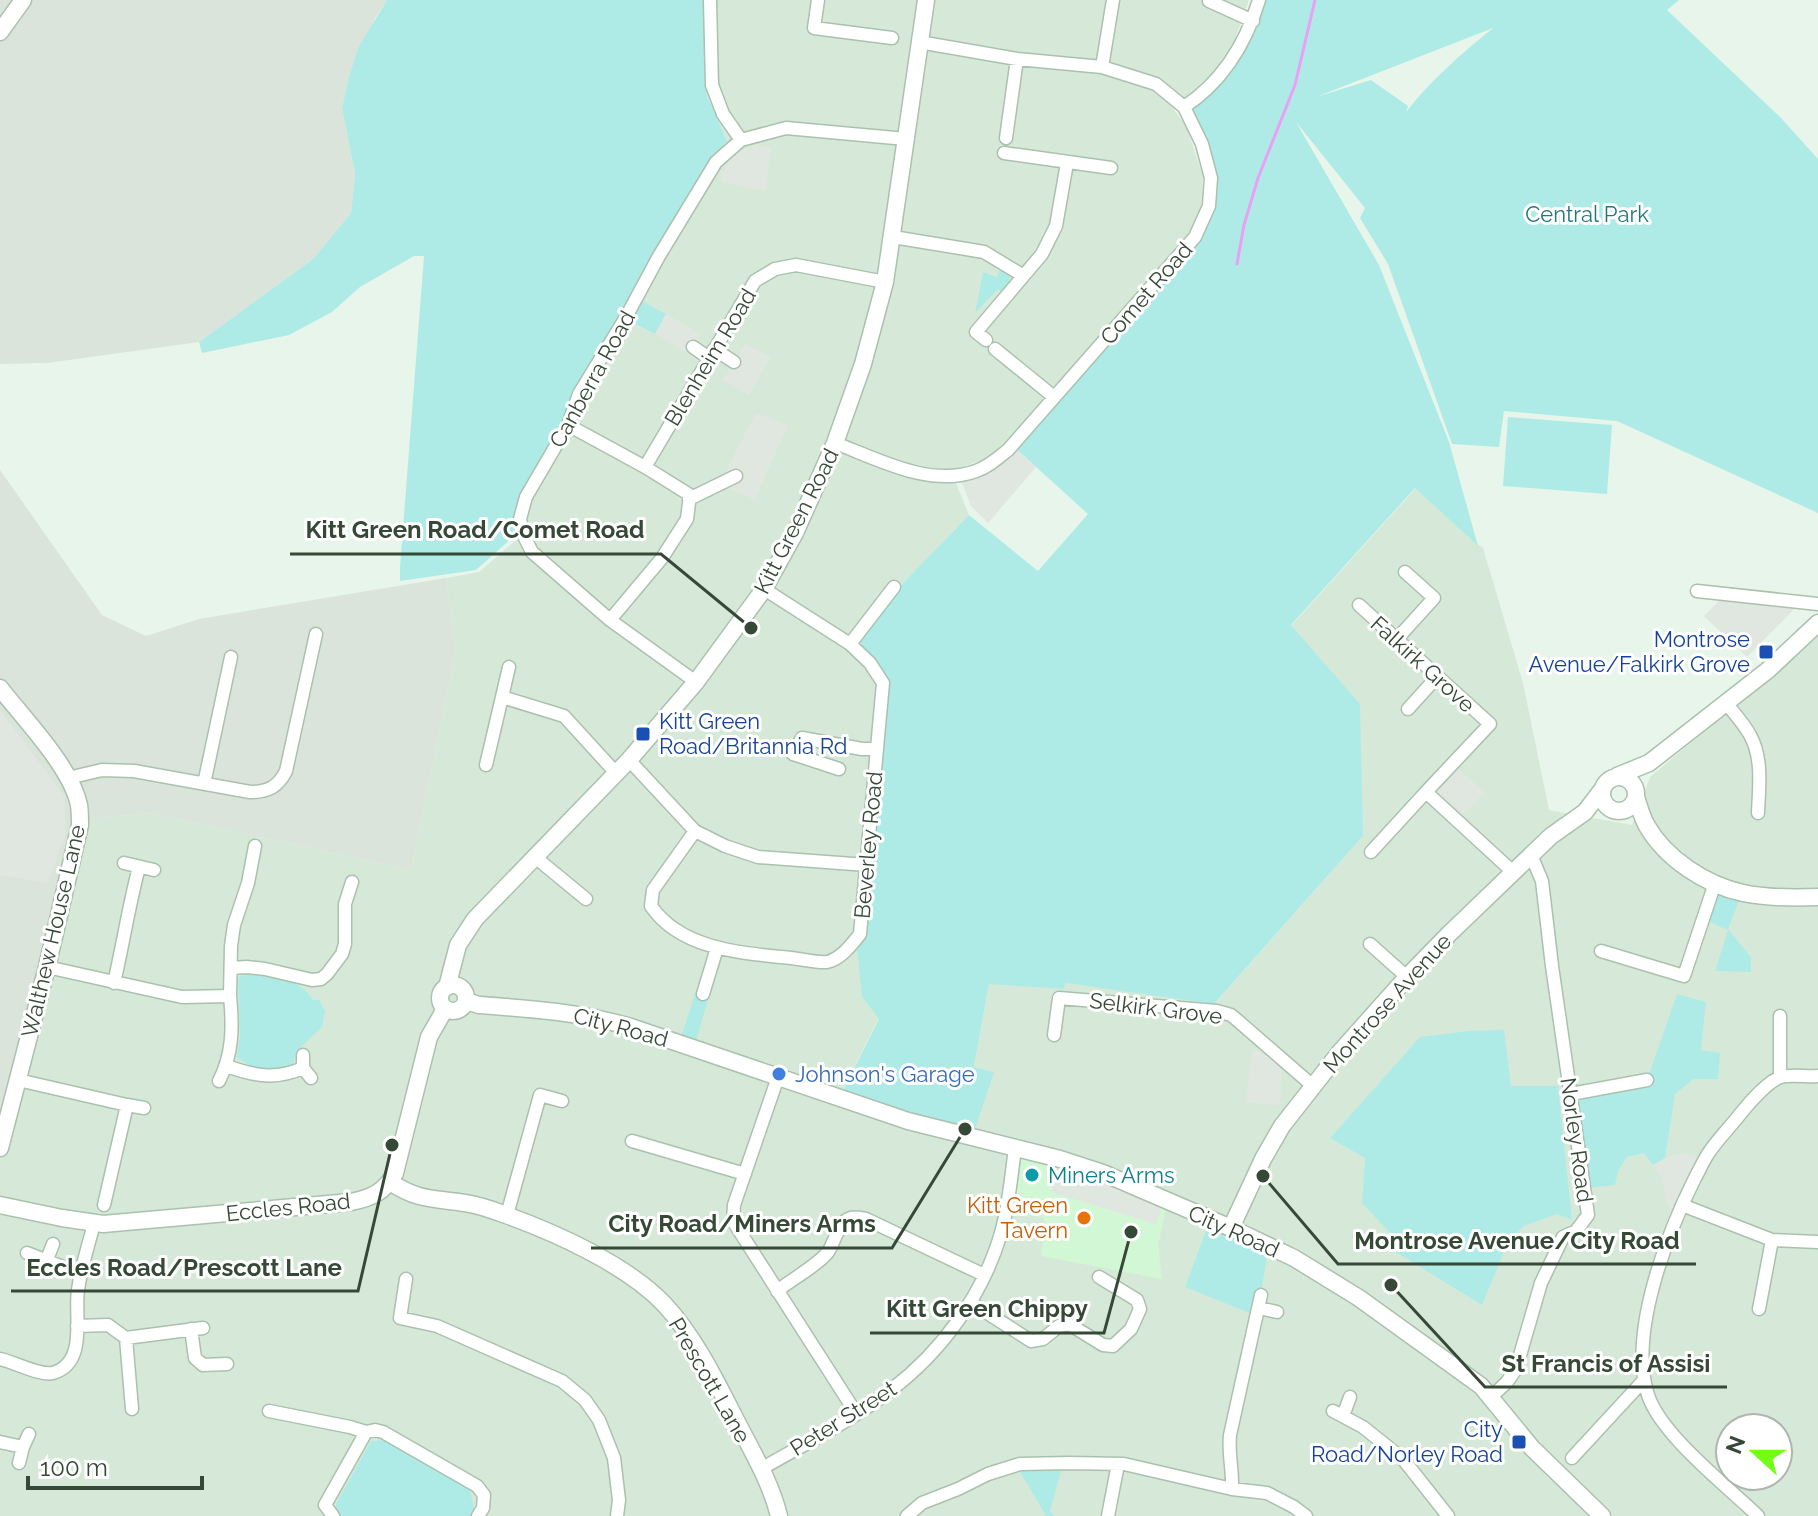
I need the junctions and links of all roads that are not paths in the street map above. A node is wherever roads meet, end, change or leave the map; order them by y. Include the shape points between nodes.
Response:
1 (23, 0) edge
2 (710, 0) edge
3 (818, 0) edge
4 (926, 0) edge
5 (1113, 0) edge
6 (1259, 0) edge
7 (1209, 1) edge
8 (1253, 21) junction
9 (0, 32) edge
10 (892, 38) dead end
11 (919, 42) junction
12 (1017, 59) junction
13 (1102, 67) junction
14 (1184, 107) junction
15 (1006, 138) dead end
16 (906, 139) junction
17 (741, 140) junction
18 (1004, 153) dead end
19 (1067, 163) junction
20 (1111, 168) dead end
21 (893, 237) junction
22 (1022, 275) junction
23 (885, 282) junction
24 (693, 347) dead end
25 (712, 354) junction
26 (734, 362) dead end
27 (1054, 397) junction
28 (568, 425) junction
29 (835, 443) junction
30 (645, 467) junction
31 (736, 476) dead end
32 (689, 499) junction
33 (1405, 572) dead end
34 (894, 587) dead end
35 (764, 589) junction
36 (1697, 591) dead end
37 (1818, 604) edge
38 (1359, 605) dead end
39 (610, 620) junction
40 (1818, 623) edge
41 (316, 634) dead end
42 (1396, 640) junction
43 (850, 644) junction
44 (231, 657) dead end
45 (509, 667) dead end
46 (1437, 677) junction
47 (696, 682) junction
48 (0, 688) edge
49 (502, 697) junction
50 (1726, 703) junction
51 (1408, 709) dead end
52 (877, 749) junction
53 (629, 760) junction
54 (1649, 763) junction
55 (486, 765) dead end
56 (839, 769) dead end
57 (616, 773) junction
58 (1617, 776) junction
59 (68, 778) junction
60 (204, 784) junction
61 (1601, 791) junction
62 (1426, 792) junction
63 (1636, 795) junction
64 (1614, 810) junction
65 (1585, 812) junction
66 (1758, 813) dead end
67 (1646, 825) junction
68 (695, 831) junction
69 (255, 846) dead end
70 (1371, 852) dead end
71 (1531, 855) junction
72 (535, 857) junction
73 (124, 863) dead end
74 (867, 865) junction
75 (139, 867) junction
76 (154, 870) dead end
77 (1513, 872) junction
78 (352, 882) dead end
79 (1715, 883) junction
80 (1818, 897) edge
81 (586, 899) dead end
82 (1370, 944) dead end
83 (717, 948) junction
84 (1601, 951) dead end
85 (47, 967) junction
86 (231, 968) junction
87 (1407, 977) junction
88 (312, 980) junction
89 (114, 983) junction
90 (447, 987) junction
91 (320, 992) dead end
92 (703, 994) dead end
93 (230, 996) junction
94 (466, 1001) junction
95 (445, 1009) junction
96 (1780, 1016) dead end
97 (1054, 1035) dead end
98 (227, 1066) junction
99 (306, 1067) dead end
100 (1818, 1076) edge
101 (778, 1077) junction
102 (1780, 1077) junction
103 (18, 1080) junction
104 (1647, 1080) dead end
105 (219, 1081) dead end
106 (1313, 1086) junction
107 (1571, 1094) junction
108 (562, 1101) dead end
109 (127, 1105) junction
110 (144, 1108) dead end
111 (632, 1141) dead end
112 (0, 1148) edge
113 (1015, 1149) junction
114 (745, 1174) junction
115 (390, 1182) junction
116 (0, 1205) edge
117 (104, 1205) dead end
118 (1682, 1205) junction
119 (507, 1215) junction
120 (94, 1224) junction
121 (1231, 1228) junction
122 (1772, 1240) junction
123 (1818, 1242) edge
124 (53, 1244) dead end
125 (27, 1253) dead end
126 (46, 1262) junction
127 (81, 1274) junction
128 (984, 1275) junction
129 (1099, 1277) dead end
130 (406, 1279) dead end
131 (777, 1291) junction
132 (970, 1302) junction
133 (1759, 1309) dead end
134 (1277, 1312) dead end
135 (77, 1326) junction
136 (126, 1338) junction
137 (0, 1359) edge
138 (227, 1364) dead end
139 (1644, 1380) junction
140 (1350, 1397) dead end
141 (1490, 1398) junction
142 (132, 1409) dead end
143 (269, 1411) dead end
144 (856, 1413) junction
145 (366, 1432) junction
146 (29, 1434) dead end
147 (0, 1442) edge
148 (23, 1447) junction
149 (1572, 1458) dead end
150 (19, 1463) dead end
151 (1118, 1464) junction
152 (761, 1469) junction
153 (1232, 1489) junction
154 (333, 1516) edge
155 (478, 1516) edge
156 (617, 1516) edge
157 (779, 1516) edge
158 (907, 1516) edge
159 (1108, 1516) edge
160 (1306, 1516) edge
161 (1448, 1516) edge
162 (1602, 1516) edge
163 (1758, 1516) edge

1 - 9 street
2 - 17 street via 712,85
3 - 10 street via 814,28
4 - 11 street, Kitt Green Road
5 - 13 street
6 - 8 street
7 - 8 street
8 - 14 street via 1229,66
11 - 12 street, Comet Road
11 - 16 street, Kitt Green Road
12 - 13 street, Comet Road
12 - 15 street
13 - 14 street, Comet Road via 1156,84
14 - 27 street, Comet Road via 1211,178 1209,206 1195,237
16 - 17 street, Canberra Road via 786,128
16 - 21 street, Kitt Green Road
17 - 28 street, Canberra Road via 659,256 579,394
18 - 19 street
19 - 20 street
19 - 22 street via 1056,226 1042,254
21 - 22 street via 984,252
21 - 23 street, Kitt Green Road
22 - 27 street via 976,332
23 - 25 street, Blenheim Road via 796,265 775,269 755,281
23 - 29 street, Kitt Green Road
24 - 25 street
25 - 26 street
25 - 30 street, Blenheim Road
27 - 29 street, Comet Road via 991,464 959,475 928,475
28 - 30 street
28 - 39 street, Canberra Road via 526,497 520,519 523,534 532,552
29 - 35 street, Kitt Green Road
30 - 32 street
31 - 32 street
32 - 39 street via 687,519 662,558
33 - 42 street via 1434,598
34 - 43 street
35 - 43 street, Beverley Road
35 - 47 street, Kitt Green Road
36 - 37 street
38 - 42 street, Falkirk Grove
39 - 47 street, Canberra Road
40 - 50 street
41 - 60 street via 279,783 261,792
42 - 46 street, Falkirk Grove
43 - 52 street, Beverley Road via 883,683
44 - 60 street
45 - 49 street
46 - 51 street
46 - 62 street, Falkirk Grove via 1490,724
47 - 53 street, Kitt Green Road
48 - 59 street, Walthew House Lane
49 - 55 street
49 - 57 street via 564,716
50 - 54 street
50 - 66 street via 1751,736 1758,756
52 - 56 street via 802,738 793,754
52 - 74 street, Beverley Road
53 - 57 street, Kitt Green Road
53 - 68 street
54 - 58 street
54 - 63 street
57 - 72 street, Kitt Green Road
58 - 61 street
58 - 63 street via 1632,783
59 - 60 street via 102,770 134,771
59 - 85 street, Walthew House Lane via 79,803 80,825
61 - 64 street via 1603,802
61 - 65 street, Montrose Avenue
62 - 70 street, Falkirk Grove
62 - 77 street
63 - 64 street via 1631,806
63 - 67 street
64 - 65 street
64 - 67 street
65 - 71 street, Montrose Avenue
67 - 79 street via 1677,860
68 - 74 street via 758,857
68 - 83 street, Beverley Road via 653,890 651,906 678,930
69 - 86 street via 234,925
71 - 77 street, Montrose Avenue
71 - 107 street, Norley Road via 1542,881
72 - 81 street
72 - 90 street, Kitt Green Road via 464,935
73 - 75 street
74 - 83 street, Beverley Road via 860,934 829,962
75 - 76 street
75 - 89 street
77 - 87 street, Montrose Avenue
78 - 88 street via 342,954 327,974
79 - 80 street via 1742,893
79 - 84 street via 1684,976
82 - 87 street
83 - 92 street
85 - 89 street
85 - 103 street, Walthew House Lane
86 - 88 street
86 - 93 street
87 - 106 street, Montrose Avenue
88 - 91 street
89 - 93 street via 182,997
90 - 94 street via 462,989
90 - 95 street via 440,998
93 - 98 street
94 - 95 street via 457,1011
94 - 101 street, City Road via 599,1018
95 - 115 street via 429,1037
96 - 102 street
97 - 106 street, Selkirk Grove via 1059,998 1224,1012
98 - 99 street via 265,1076
98 - 105 street
100 - 102 street
101 - 113 street, City Road via 908,1121
101 - 114 street
102 - 118 street via 1755,1096 1708,1153
103 - 109 street
103 - 112 street, Walthew House Lane
104 - 107 street
106 - 121 street, Montrose Avenue via 1282,1126
107 - 141 street, Norley Road via 1588,1215 1576,1231 1563,1237 1541,1283 1516,1369
108 - 119 street via 540,1095
109 - 110 street
109 - 117 street via 103,1180
111 - 114 street
113 - 121 street, City Road via 1103,1173
113 - 128 street, Peter Street via 1001,1232
114 - 131 street via 733,1221
115 - 119 street, Prescott Lane via 412,1195
115 - 120 street, Eccles Road via 374,1196 351,1202
116 - 120 street, Eccles Road
118 - 122 street
118 - 139 street via 1651,1295
119 - 152 street, Prescott Lane via 600,1258 664,1304 702,1358
120 - 127 street
121 - 141 street, City Road via 1335,1283 1481,1386
122 - 123 street
122 - 133 street
124 - 126 street
125 - 126 street
126 - 127 street
127 - 135 street
128 - 131 street via 866,1219 851,1218 824,1256
128 - 132 street, Peter Street
129 - 132 street via 1137,1300 1140,1309 1131,1329 1113,1346 1069,1324 1031,1341
130 - 156 street via 400,1318 437,1326 548,1374 585,1400 614,1458
131 - 144 street
132 - 144 street, Peter Street via 923,1361
134 - 153 street via 1260,1302 1230,1435
135 - 136 street via 108,1325
135 - 137 street via 72,1355 58,1371 40,1372
136 - 138 street via 197,1329 195,1358 203,1365
136 - 142 street
139 - 149 street
139 - 163 street via 1663,1425
140 - 161 street via 1338,1414 1403,1459
141 - 162 street, City Road
143 - 145 street
144 - 152 street, Peter Street
145 - 154 street via 325,1505
145 - 155 street via 383,1432 477,1486 484,1495
146 - 148 street
147 - 148 street
148 - 150 street
151 - 153 street
151 - 158 street via 1020,1464 922,1503
151 - 159 street
152 - 157 street, Prescott Lane
153 - 160 street via 1267,1493

